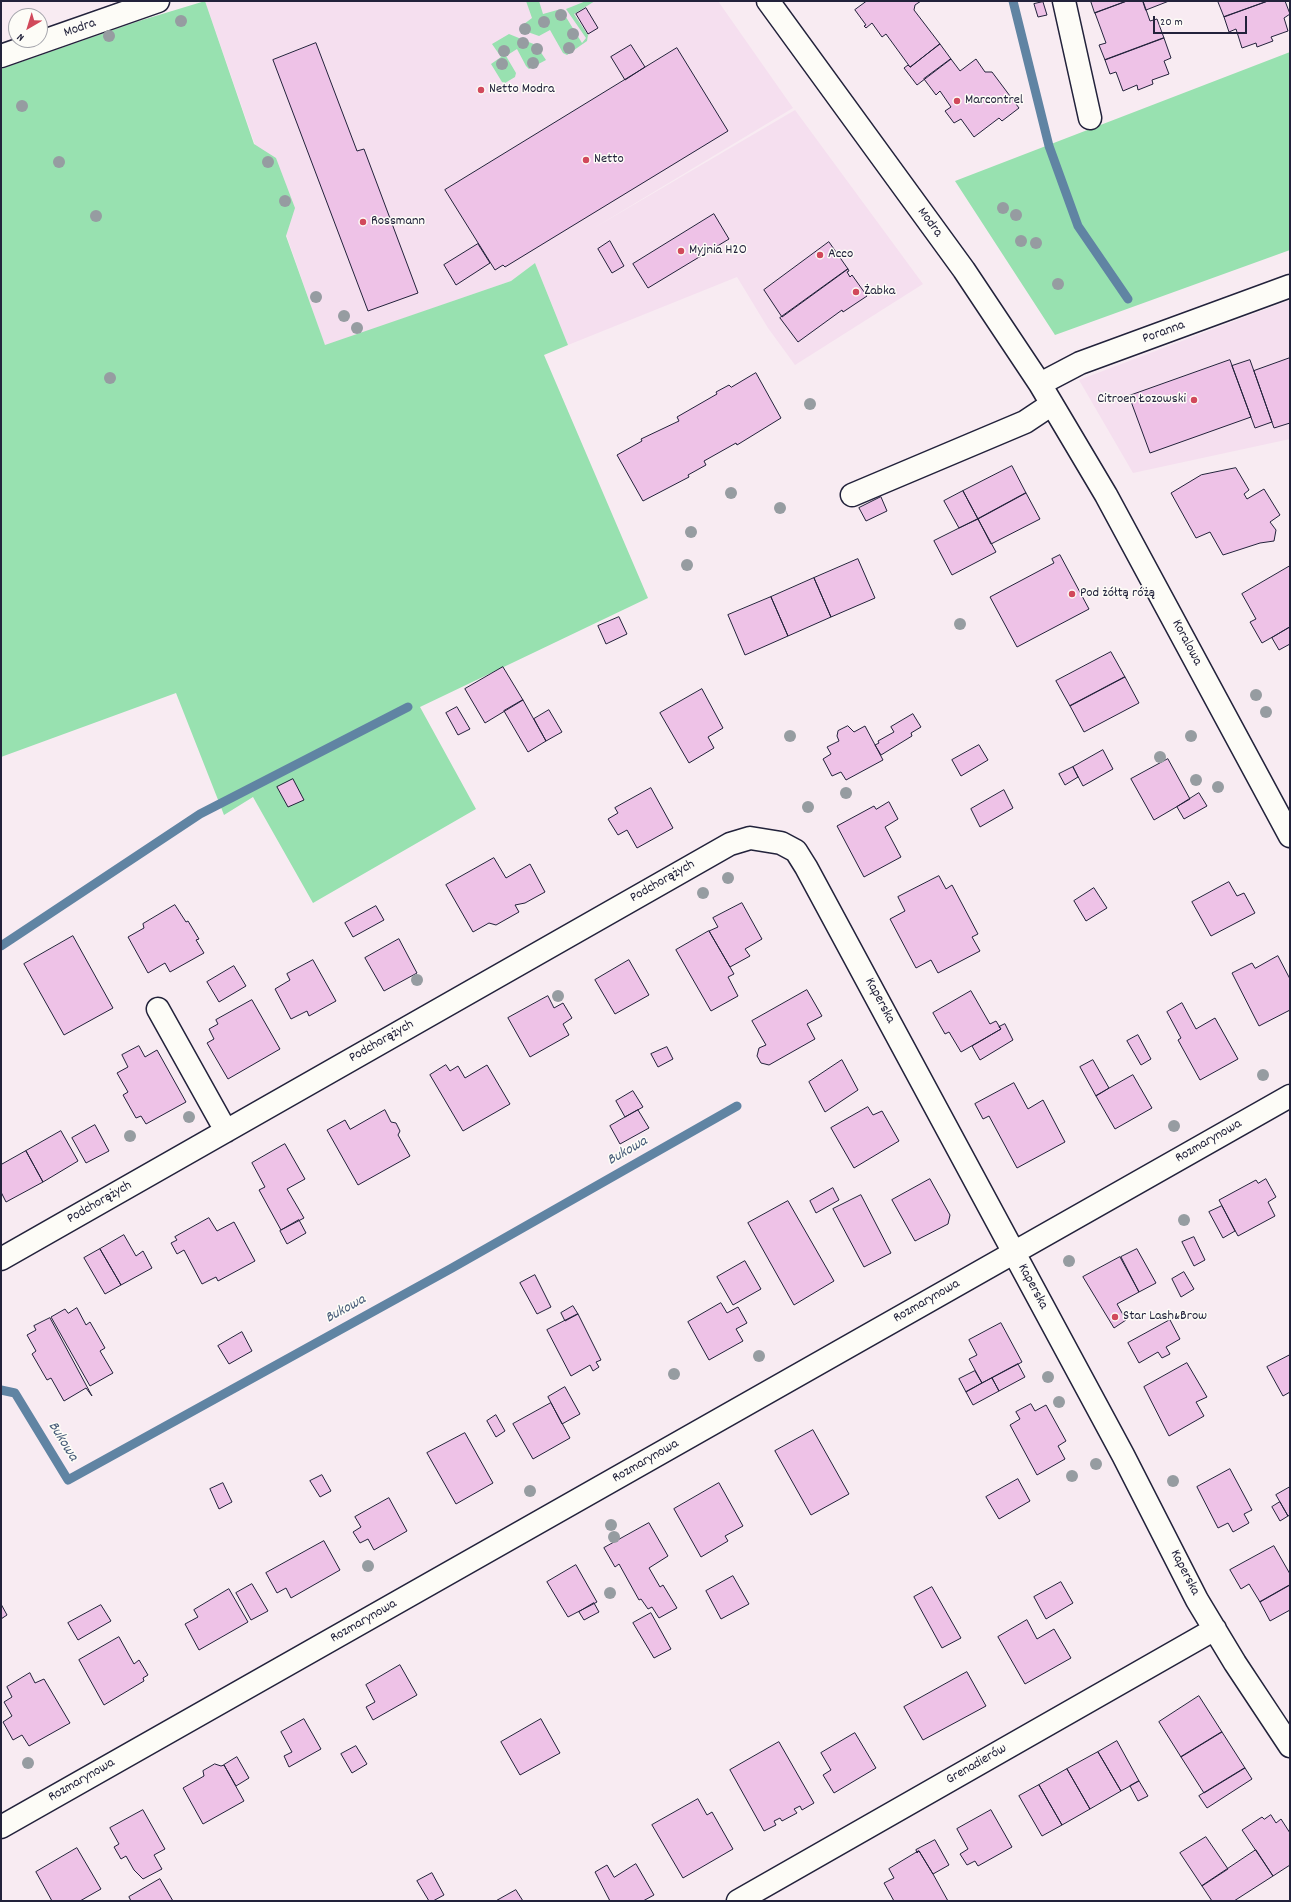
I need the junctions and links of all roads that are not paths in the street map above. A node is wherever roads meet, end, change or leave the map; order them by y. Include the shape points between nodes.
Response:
1 (158, 1) edge
2 (768, 1) edge
3 (1064, 1) edge
4 (1, 56) edge
5 (1090, 118) dead end
6 (1290, 286) edge
7 (1040, 384) junction
8 (1052, 404) junction
9 (1080, 451) joint
10 (852, 495) dead end
11 (1290, 836) edge
12 (766, 840) joint
13 (158, 1010) dead end
14 (1290, 1096) edge
15 (226, 1131) junction
16 (1014, 1253) junction
17 (1, 1259) edge
18 (1215, 1629) junction
19 (1290, 1746) edge
20 (1, 1827) edge
21 (738, 1901) edge

1 - 4 street, Modra
2 - 7 street, Modra via 964,270
3 - 5 street
6 - 7 street, Poranna via 1080,363
7 - 8 street, Modra
8 - 9 street, Modra
8 - 10 street via 1025,422
9 - 11 street, Koralowa
12 - 15 street, Podchorążych via 750,838 730,844
12 - 16 street, Kaperska via 781,843 796,851 806,866
13 - 15 street
14 - 16 street, Rozmarynowa
15 - 17 street, Podchorążych
16 - 18 street, Kaperska via 1123,1455 1197,1600
16 - 20 street, Rozmarynowa
18 - 19 street, Kaperska
18 - 21 street, Grenadierów

